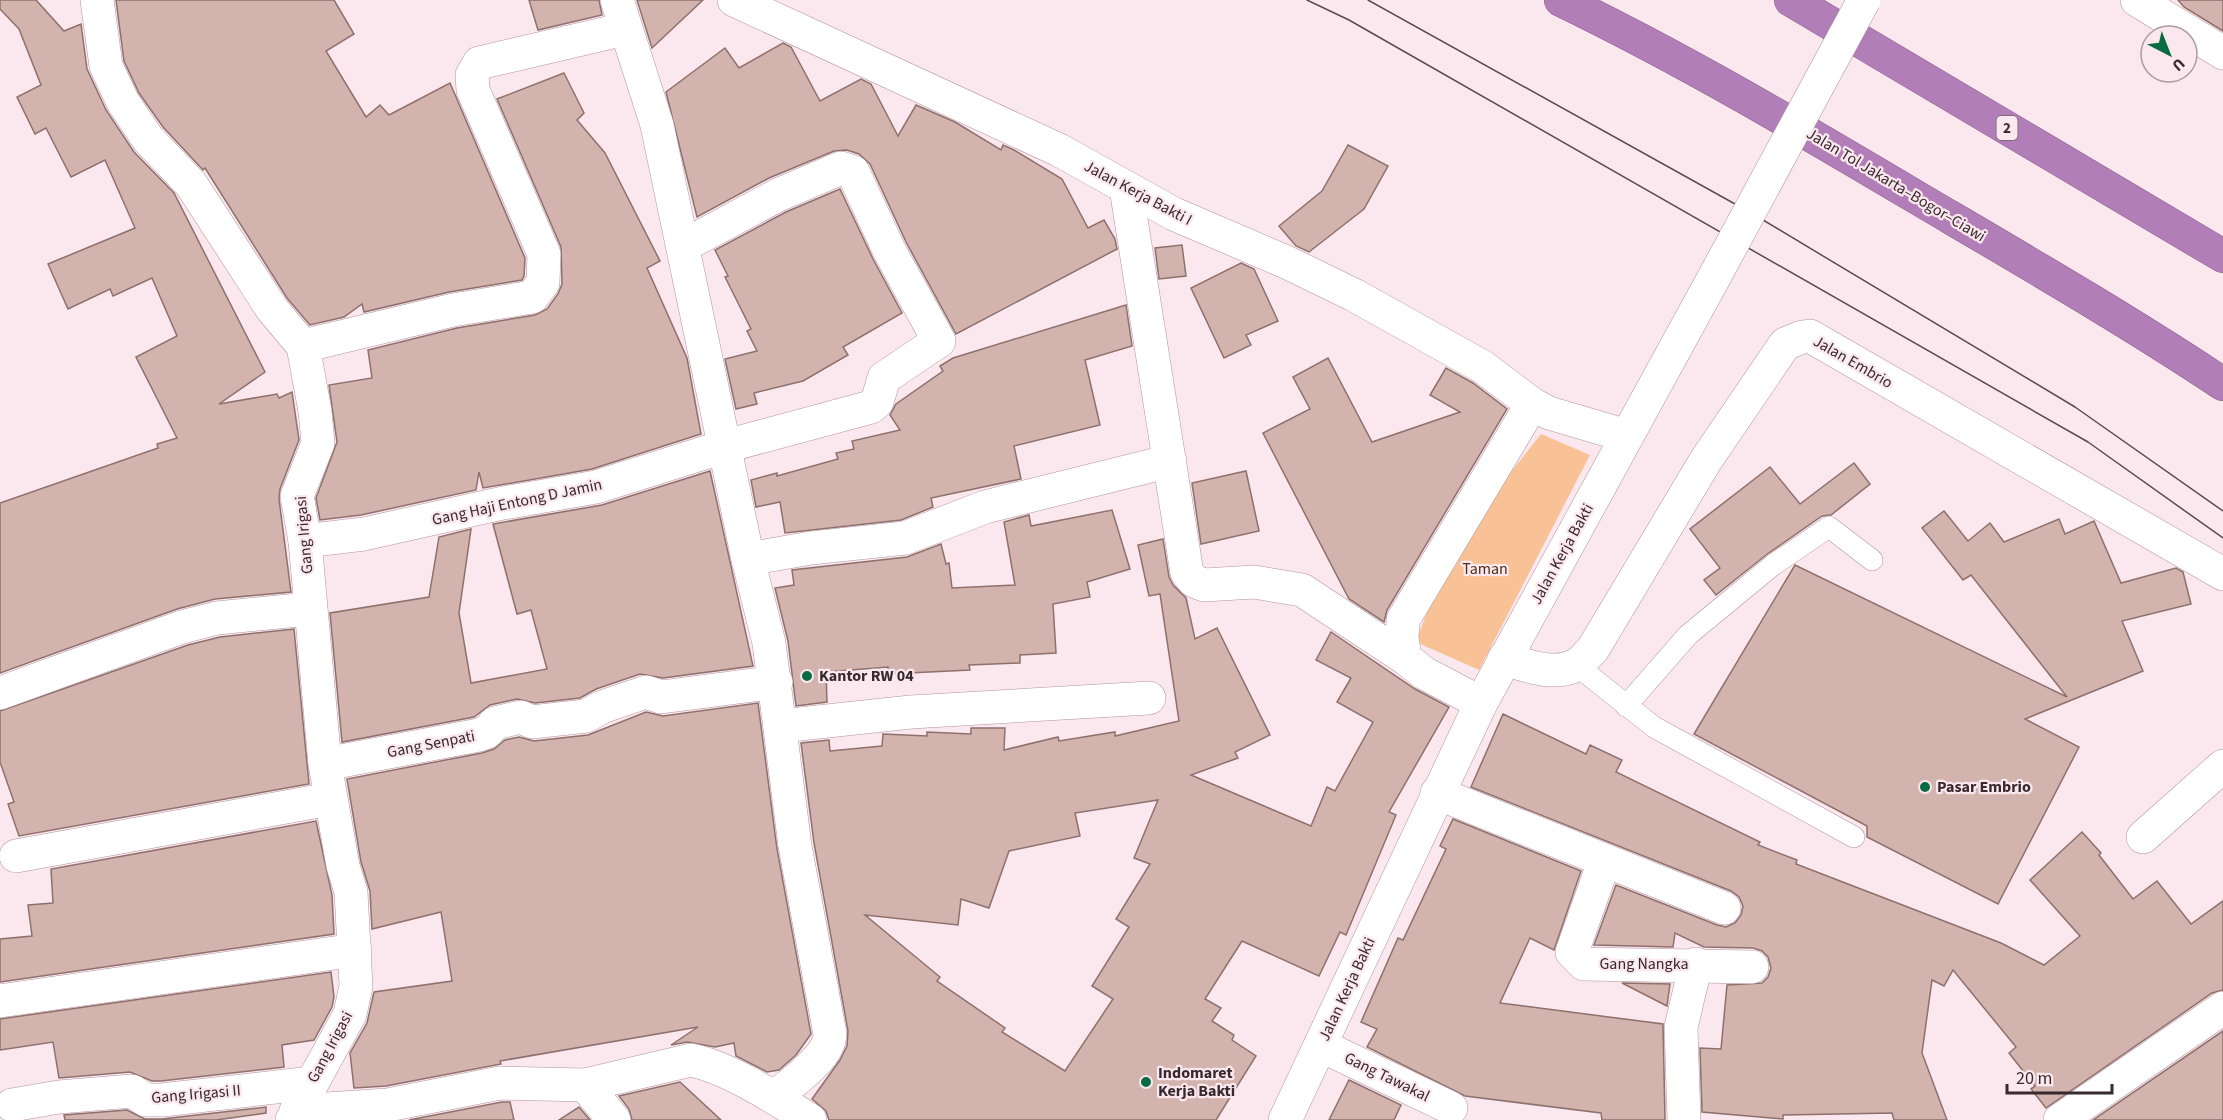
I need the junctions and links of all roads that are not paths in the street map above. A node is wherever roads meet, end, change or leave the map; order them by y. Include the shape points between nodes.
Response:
1 (97, 0) edge
2 (734, 0) edge
3 (1561, 0) edge
4 (1791, 0) edge
5 (1864, 0) edge
6 (2137, 0) edge
7 (621, 14) edge
8 (2223, 53) edge
9 (1126, 188) junction
10 (683, 246) junction
11 (2223, 256) edge
12 (303, 346) junction
13 (2223, 384) edge
14 (1532, 404) junction
15 (1627, 436) junction
16 (726, 446) junction
17 (1170, 461) junction
18 (305, 541) junction
19 (748, 560) junction
20 (1872, 560) dead end
21 (2223, 574) edge
22 (309, 609) junction
23 (1405, 658) junction
24 (1504, 659) junction
25 (1576, 665) junction
26 (776, 682) junction
27 (0, 693) edge
28 (1149, 698) dead end
29 (1481, 703) junction
30 (1626, 706) junction
31 (781, 726) junction
32 (326, 764) junction
33 (2223, 766) edge
34 (1437, 793) junction
35 (330, 799) junction
36 (1854, 837) dead end
37 (2144, 837) dead end
38 (16, 856) dead end
39 (1604, 862) junction
40 (1724, 908) dead end
41 (355, 951) junction
42 (1696, 964) junction
43 (1752, 967) dead end
44 (0, 1001) edge
45 (2223, 1008) edge
46 (1322, 1046) junction
47 (311, 1083) junction
48 (585, 1085) junction
49 (775, 1097) junction
50 (12, 1105) dead end
51 (1451, 1108) dead end
52 (294, 1116) edge
53 (614, 1120) edge
54 (810, 1120) edge
55 (1286, 1120) edge
56 (1684, 1120) edge
57 (2060, 1120) edge

1 - 12 street, Gang Irigasi via 105,66 123,102 148,139 191,184 272,309
2 - 9 street, Jalan Kerja Bakti I via 1059,150
3 - 13 highway, Jalan Tol Jakarta–Bogor–Ciawi via 1629,33 1815,137 2150,336
4 - 11 highway, 2
5 - 15 street, Jalan Kerja Bakti, bridge
6 - 8 street
7 - 10 street via 657,125
7 - 12 street via 479,63 472,75 473,90 544,254 543,283 532,297 453,310
9 - 14 street, Jalan Kerja Bakti I via 1174,214 1354,295 1483,367
9 - 17 street
10 - 16 street
10 - 16 street, Gang Haji Entong D Jamin via 778,195 841,168 848,169 939,339 938,344 884,378 877,402 871,407
12 - 18 street, Gang Irigasi via 318,443 297,496
14 - 15 street, Jalan Kerja Bakti I via 1549,413
14 - 23 street via 1403,620
15 - 24 street, Jalan Kerja Bakti
16 - 18 street, Gang Haji Entong D Jamin via 596,487 364,534
16 - 19 street
17 - 19 street via 985,507 905,538 812,548
17 - 23 street via 1187,573 1194,582 1254,582 1302,590
18 - 22 street, Gang Irigasi
19 - 26 street
20 - 30 lane via 1829,527 1773,565 1688,635
21 - 25 street, Jalan Embrio via 1810,336 1802,337 1785,344 1779,352 1706,460 1605,632
22 - 27 street via 206,621
22 - 32 street, Gang Irigasi
23 - 29 street via 1424,673
24 - 25 street via 1540,669
24 - 29 street, Jalan Kerja Bakti
25 - 30 lane
26 - 31 street
26 - 32 street, Gang Senpati via 661,697 646,692 585,716 532,722 522,717 495,723 479,735
28 - 31 street via 911,712
29 - 34 street, Jalan Kerja Bakti
30 - 36 lane via 1654,727
31 - 49 street via 795,846 830,1038 822,1056
32 - 35 street, Gang Irigasi
33 - 37 street
34 - 39 street
34 - 46 street, Jalan Kerja Bakti
35 - 38 street
35 - 41 street, Gang Irigasi via 351,892
39 - 40 street
39 - 42 street, Gang Nangka via 1572,952 1577,959 1584,964
41 - 44 street
41 - 47 street, Gang Irigasi via 356,986 350,1014
42 - 43 street
42 - 56 street, Gang Nangka via 1682,1027
45 - 57 street
46 - 51 street, Gang Tawakal
46 - 55 street, Jalan Kerja Bakti
47 - 50 street, Gang Irigasi II via 162,1100 146,1100 132,1091
47 - 52 street, Gang Irigasi
48 - 49 street via 691,1060
48 - 52 street via 500,1083 387,1105
48 - 53 street
49 - 54 street

